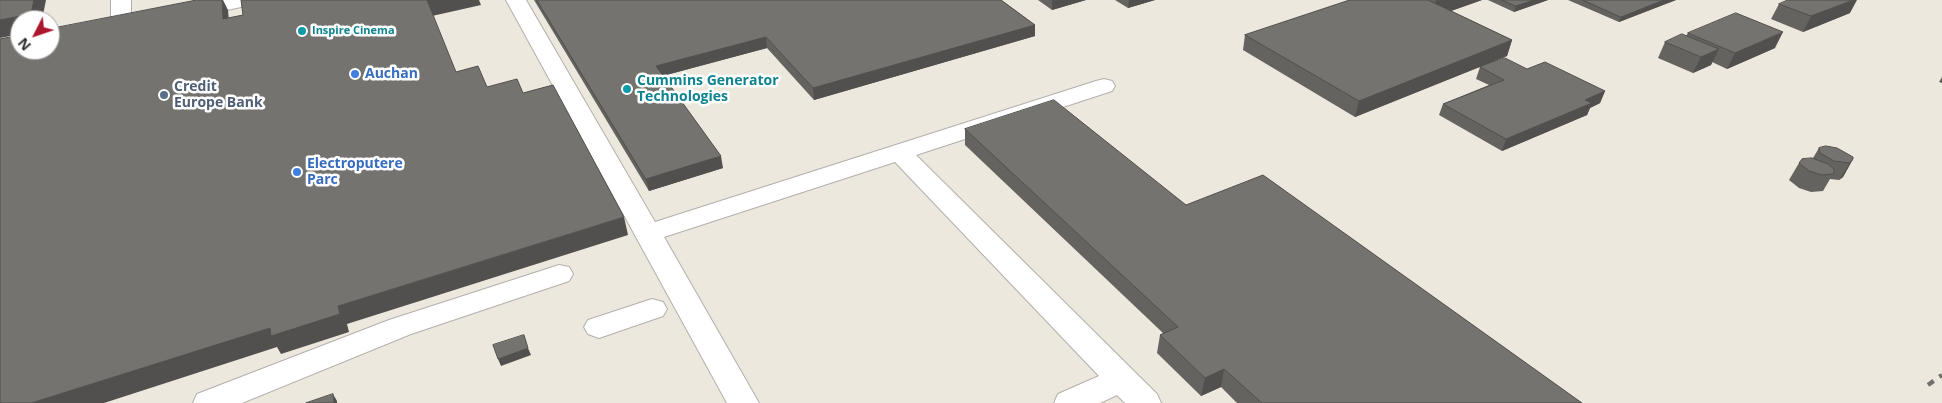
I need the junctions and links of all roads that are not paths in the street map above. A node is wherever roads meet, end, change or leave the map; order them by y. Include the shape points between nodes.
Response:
1 (122, 0) edge
2 (248, 0) edge
3 (516, 0) edge
4 (168, 16) edge
5 (122, 25) edge
6 (1104, 86) dead end
7 (898, 151) junction
8 (649, 233) junction
9 (559, 274) dead end
10 (652, 309) dead end
11 (599, 327) dead end
12 (1121, 379) junction
13 (208, 403) edge
14 (744, 403) edge
15 (1070, 403) edge
16 (1145, 403) edge

1 - 5 lane
2 - 4 lane
3 - 8 lane
6 - 7 lane
7 - 8 lane
7 - 12 lane
8 - 14 lane
9 - 13 lane via 400,327
10 - 11 lane
12 - 15 lane
12 - 16 lane

